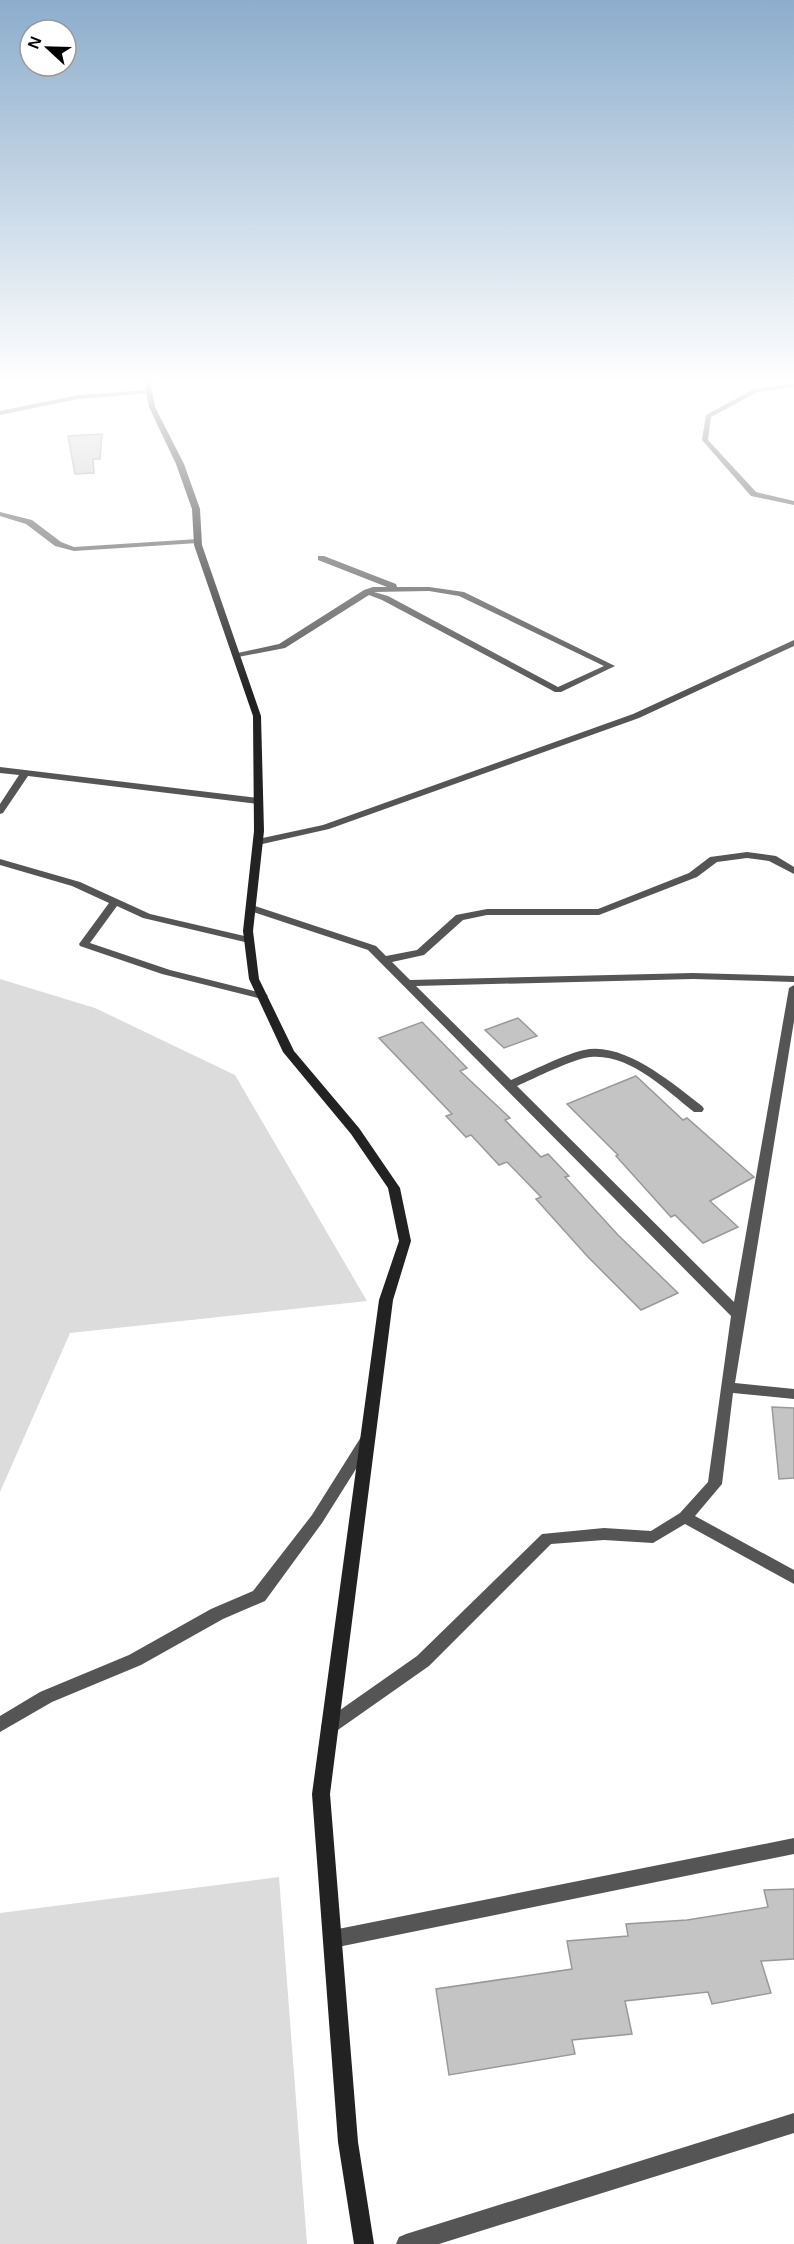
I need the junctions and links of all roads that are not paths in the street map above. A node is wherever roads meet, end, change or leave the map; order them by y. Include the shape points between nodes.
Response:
1 (187, 484) edge
2 (745, 484) edge
3 (794, 503) edge
4 (0, 514) edge
5 (198, 541) junction
6 (321, 558) dead end
7 (400, 589) junction
8 (367, 592) junction
9 (794, 643) edge
10 (236, 656) junction
11 (0, 770) edge
12 (25, 773) junction
13 (258, 801) junction
14 (0, 811) edge
15 (258, 842) junction
16 (0, 862) edge
17 (794, 871) edge
18 (116, 901) junction
19 (251, 908) junction
20 (249, 940) junction
21 (383, 960) junction
22 (794, 979) edge
23 (406, 983) junction
24 (794, 988) edge
25 (262, 996) junction
26 (508, 1085) junction
27 (698, 1109) dead end
28 (738, 1314) junction
29 (727, 1387) junction
30 (794, 1394) edge
31 (369, 1438) junction
32 (685, 1517) junction
33 (794, 1578) edge
34 (0, 1725) edge
35 (329, 1727) junction
36 (794, 1846) edge
37 (333, 1939) junction
38 (794, 2123) edge
39 (364, 2244) edge
40 (406, 2244) edge

1 - 5 street via 196,509
2 - 3 street via 754,494
4 - 5 street via 29,522 58,544 74,549
5 - 10 street
6 - 7 street
7 - 8 street
7 - 8 street via 461,594 611,666 558,690 386,598
8 - 10 street via 282,646
9 - 15 street via 636,716 326,827
10 - 13 street via 257,716
11 - 12 street
12 - 13 street
12 - 14 street
13 - 15 street
15 - 19 street
16 - 18 street via 76,884
17 - 21 street via 772,858 747,855 714,859 693,875 599,912 487,912 460,917 420,953
18 - 20 street via 147,916
18 - 25 street via 84,944 166,972
19 - 20 street
19 - 21 street via 372,948
20 - 25 street via 254,979
21 - 23 street
22 - 23 street via 693,976
23 - 26 street
24 - 28 street
25 - 31 street via 289,1052 355,1131 394,1188 405,1241 386,1300
26 - 27 street via 586,1053 598,1052 632,1061
26 - 28 street
28 - 29 street
29 - 30 street
29 - 32 street via 715,1484
31 - 34 street via 317,1518 259,1596 217,1614 135,1660 46,1697
31 - 35 street
32 - 33 street
32 - 35 street via 653,1537 604,1534 547,1538 423,1661
35 - 37 street via 321,1794
36 - 37 street
37 - 39 street via 348,2142
38 - 40 street

